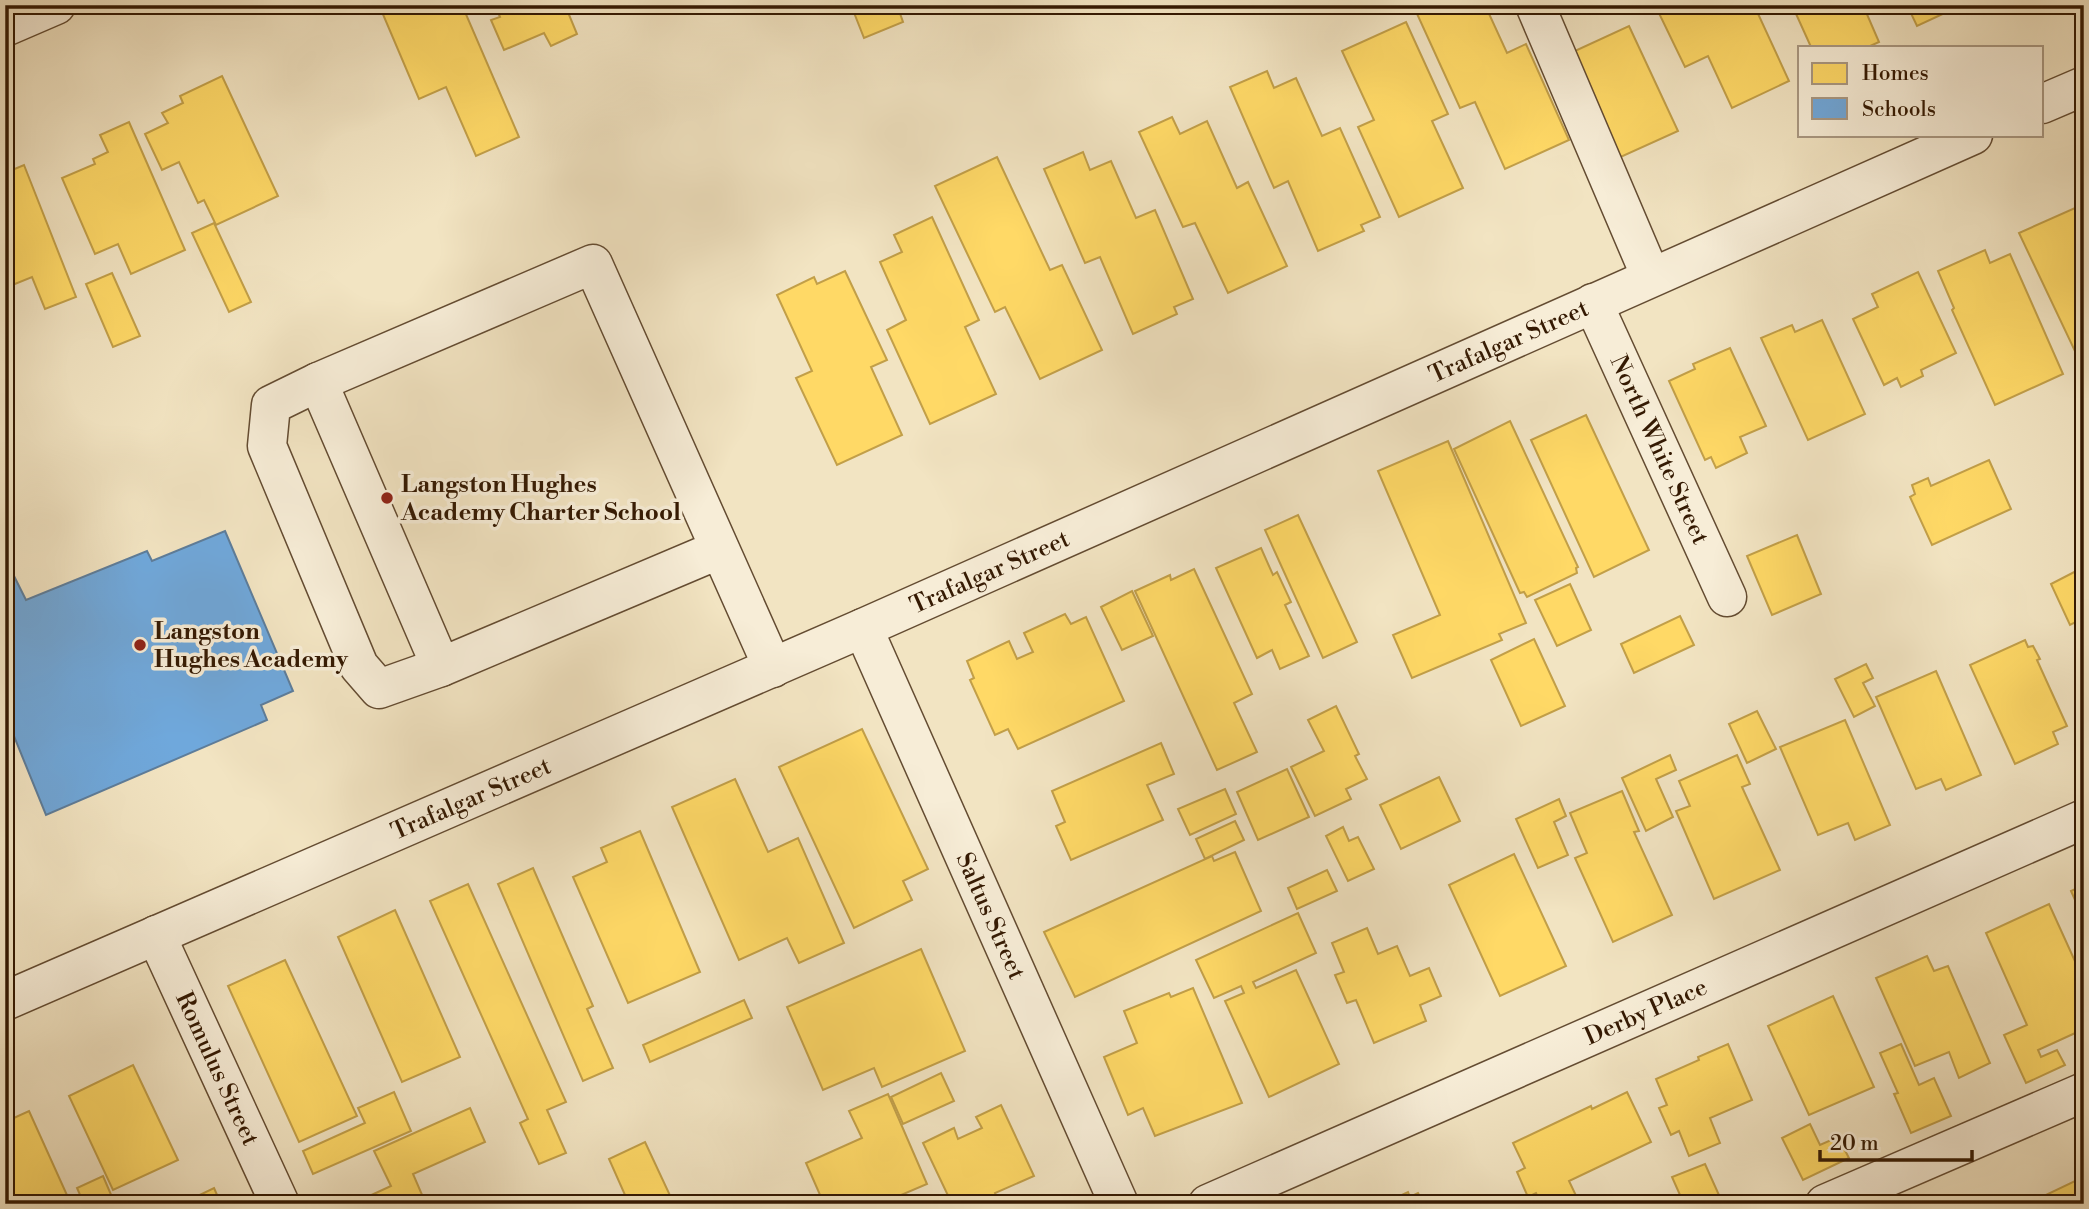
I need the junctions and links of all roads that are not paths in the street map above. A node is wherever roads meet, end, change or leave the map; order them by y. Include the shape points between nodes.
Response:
1 (56, 5) edge
2 (1535, 5) edge
3 (5, 27) edge
4 (2084, 86) edge
5 (2044, 103) edge
6 (1971, 136) edge
7 (1651, 277) junction
8 (1593, 303) junction
9 (318, 382) junction
10 (720, 549) junction
11 (1727, 597) dead end
12 (863, 628) junction
13 (441, 667) junction
14 (773, 668) junction
15 (2084, 818) edge
16 (156, 935) junction
17 (5, 1001) edge
18 (2084, 1092) edge
19 (280, 1204) edge
20 (1119, 1204) edge
21 (1208, 1204) edge
22 (1825, 1204) edge

1 - 3 street
2 - 7 street
4 - 5 street
6 - 7 street, Trafalgar Street
7 - 8 street, Trafalgar Street
8 - 11 street, North White Street
8 - 12 street, Trafalgar Street
9 - 10 street via 593,264
9 - 13 street
9 - 13 street via 271,405 267,446 359,666 379,689
10 - 13 street
10 - 14 street
12 - 14 street, Trafalgar Street
12 - 20 street, Saltus Street
14 - 16 street, Trafalgar Street
15 - 21 street, Derby Place
16 - 17 street, Trafalgar Street
16 - 19 street, Romulus Street
18 - 22 street

